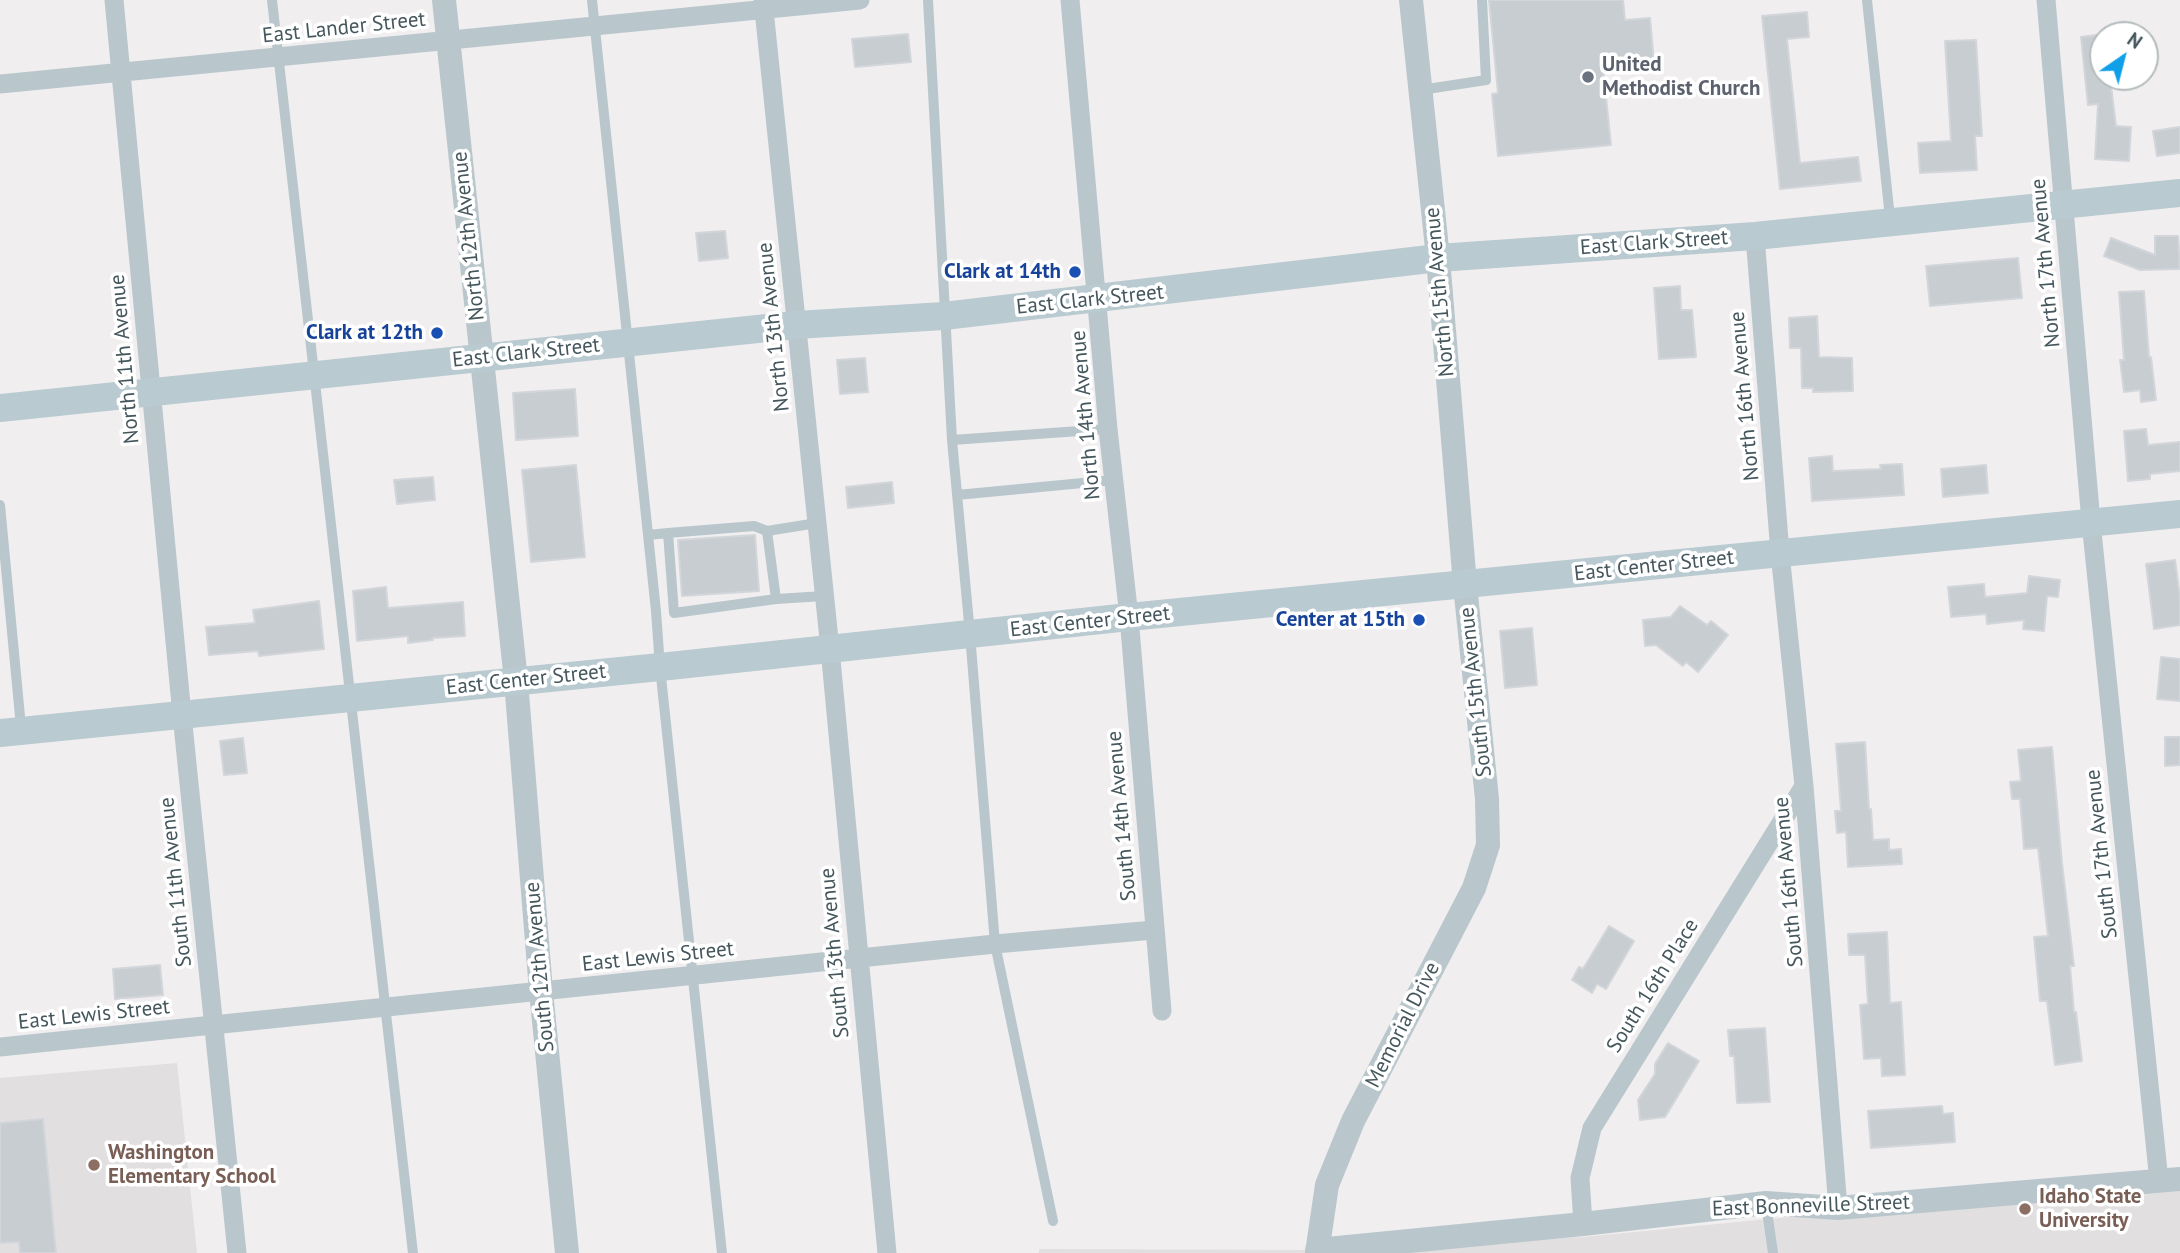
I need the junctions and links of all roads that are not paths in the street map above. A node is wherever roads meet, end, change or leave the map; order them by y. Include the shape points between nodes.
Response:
1 (114, 0) edge
2 (272, 0) edge
3 (444, 0) edge
4 (592, 0) edge
5 (860, 0) edge
6 (928, 0) edge
7 (1070, 0) edge
8 (1411, 0) edge
9 (1482, 0) edge
10 (1867, 0) edge
11 (2046, 0) edge
12 (764, 5) edge
13 (594, 26) junction
14 (449, 40) junction
15 (279, 57) junction
16 (121, 73) junction
17 (0, 85) edge
18 (1420, 90) junction
19 (2180, 193) edge
20 (2064, 206) junction
21 (1891, 222) junction
22 (1755, 236) junction
23 (1438, 258) junction
24 (1098, 299) junction
25 (944, 316) junction
26 (796, 325) junction
27 (627, 342) junction
28 (482, 358) junction
29 (314, 375) junction
30 (151, 392) junction
31 (0, 408) edge
32 (1108, 429) junction
33 (952, 440) junction
34 (1114, 480) junction
35 (957, 495) junction
36 (0, 505) edge
37 (2180, 514) edge
38 (2091, 522) junction
39 (817, 523) junction
40 (767, 531) junction
41 (668, 533) junction
42 (648, 535) junction
43 (1780, 553) junction
44 (1465, 585) junction
45 (824, 596) junction
46 (776, 598) junction
47 (1129, 617) junction
48 (970, 634) junction
49 (830, 649) junction
50 (660, 667) junction
51 (516, 681) junction
52 (351, 698) junction
53 (182, 715) junction
54 (11, 732) edge
55 (1804, 786) junction
56 (1487, 799) joint
57 (1154, 930) junction
58 (995, 944) junction
59 (858, 959) junction
60 (694, 976) junction
61 (541, 992) junction
62 (386, 1007) junction
63 (1161, 1011) dead end
64 (214, 1025) junction
65 (0, 1047) edge
66 (2169, 1180) edge
67 (1766, 1203) junction
68 (1839, 1208) junction
69 (1053, 1220) dead end
70 (1583, 1224) junction
71 (1317, 1252) edge
72 (237, 1253) edge
73 (413, 1253) edge
74 (567, 1253) edge
75 (723, 1253) edge
76 (887, 1253) edge
77 (1773, 1253) edge

1 - 16 street, North 11th Avenue
2 - 15 lane
3 - 14 street, North 12th Avenue
4 - 13 lane
5 - 12 street, East Lander Street
6 - 25 lane
7 - 24 street, North 14th Avenue
8 - 18 street, North 15th Avenue
9 - 18 lane via 1486,80
10 - 21 lane
11 - 20 street, North 17th Avenue
12 - 13 street, East Lander Street
12 - 26 street, North 13th Avenue
13 - 14 street, East Lander Street
13 - 27 lane
14 - 15 street, East Lander Street
14 - 28 street, North 12th Avenue
15 - 16 street, East Lander Street
15 - 29 lane
16 - 17 street, East Lander Street
16 - 30 street, North 11th Avenue
18 - 23 street, North 15th Avenue
19 - 20 main road, East Clark Street
20 - 21 main road, East Clark Street
20 - 38 street, North 17th Avenue
21 - 22 main road, East Clark Street
22 - 23 main road, East Clark Street
22 - 43 street, North 16th Avenue
23 - 24 main road, East Clark Street
23 - 44 street, North 15th Avenue
24 - 25 main road, East Clark Street
24 - 32 street, North 14th Avenue
25 - 26 main road, East Clark Street
25 - 33 lane
26 - 27 main road, East Clark Street
26 - 39 street, North 13th Avenue
27 - 28 main road, East Clark Street
27 - 42 lane
28 - 29 main road, East Clark Street
28 - 51 street, North 12th Avenue
29 - 30 main road, East Clark Street
29 - 52 lane
30 - 31 main road, East Clark Street
30 - 53 street, North 11th Avenue
32 - 33 lane
32 - 34 street, North 14th Avenue
33 - 35 lane
34 - 35 lane
34 - 47 street, North 14th Avenue
35 - 48 lane
36 - 54 lane
37 - 38 main road, East Center Street
38 - 43 main road, East Center Street
38 - 66 street, South 17th Avenue
39 - 40 lane
39 - 45 street, North 13th Avenue
40 - 41 lane via 754,526
40 - 46 lane
41 - 42 lane
41 - 46 lane via 674,613
42 - 50 lane
43 - 44 main road, East Center Street
43 - 55 street, South 16th Avenue
44 - 47 main road, East Center Street
44 - 56 street, South 15th Avenue
45 - 46 lane
45 - 49 street, North 13th Avenue
47 - 48 main road, East Center Street
47 - 57 street, South 14th Avenue
48 - 49 main road, East Center Street
48 - 58 lane
49 - 50 main road, East Center Street
49 - 59 street, South 13th Avenue
50 - 51 main road, East Center Street
50 - 60 lane
51 - 52 main road, East Center Street
51 - 61 street, South 12th Avenue
52 - 53 main road, East Center Street
52 - 62 lane
53 - 54 main road, East Center Street
53 - 64 street, South 11th Avenue
55 - 68 street, South 16th Avenue
55 - 70 street, South 16th Place via 1592,1128 1580,1178
56 - 71 street, Memorial Drive via 1488,845 1474,888 1353,1121 1328,1185
57 - 58 street, East Lewis Street
57 - 63 street, South 14th Avenue
58 - 59 street, East Lewis Street
58 - 69 lane
59 - 60 street, East Lewis Street
59 - 76 street, South 13th Avenue
60 - 61 street, East Lewis Street
60 - 75 lane
61 - 62 street, East Lewis Street
61 - 74 street, South 12th Avenue
62 - 64 street, East Lewis Street
62 - 73 lane
64 - 65 street, East Lewis Street
64 - 72 street, South 11th Avenue
66 - 68 street, East Bonneville Street
67 - 68 street, East Bonneville Street
67 - 70 street, East Bonneville Street
67 - 77 lane
70 - 71 street, East Bonneville Street

